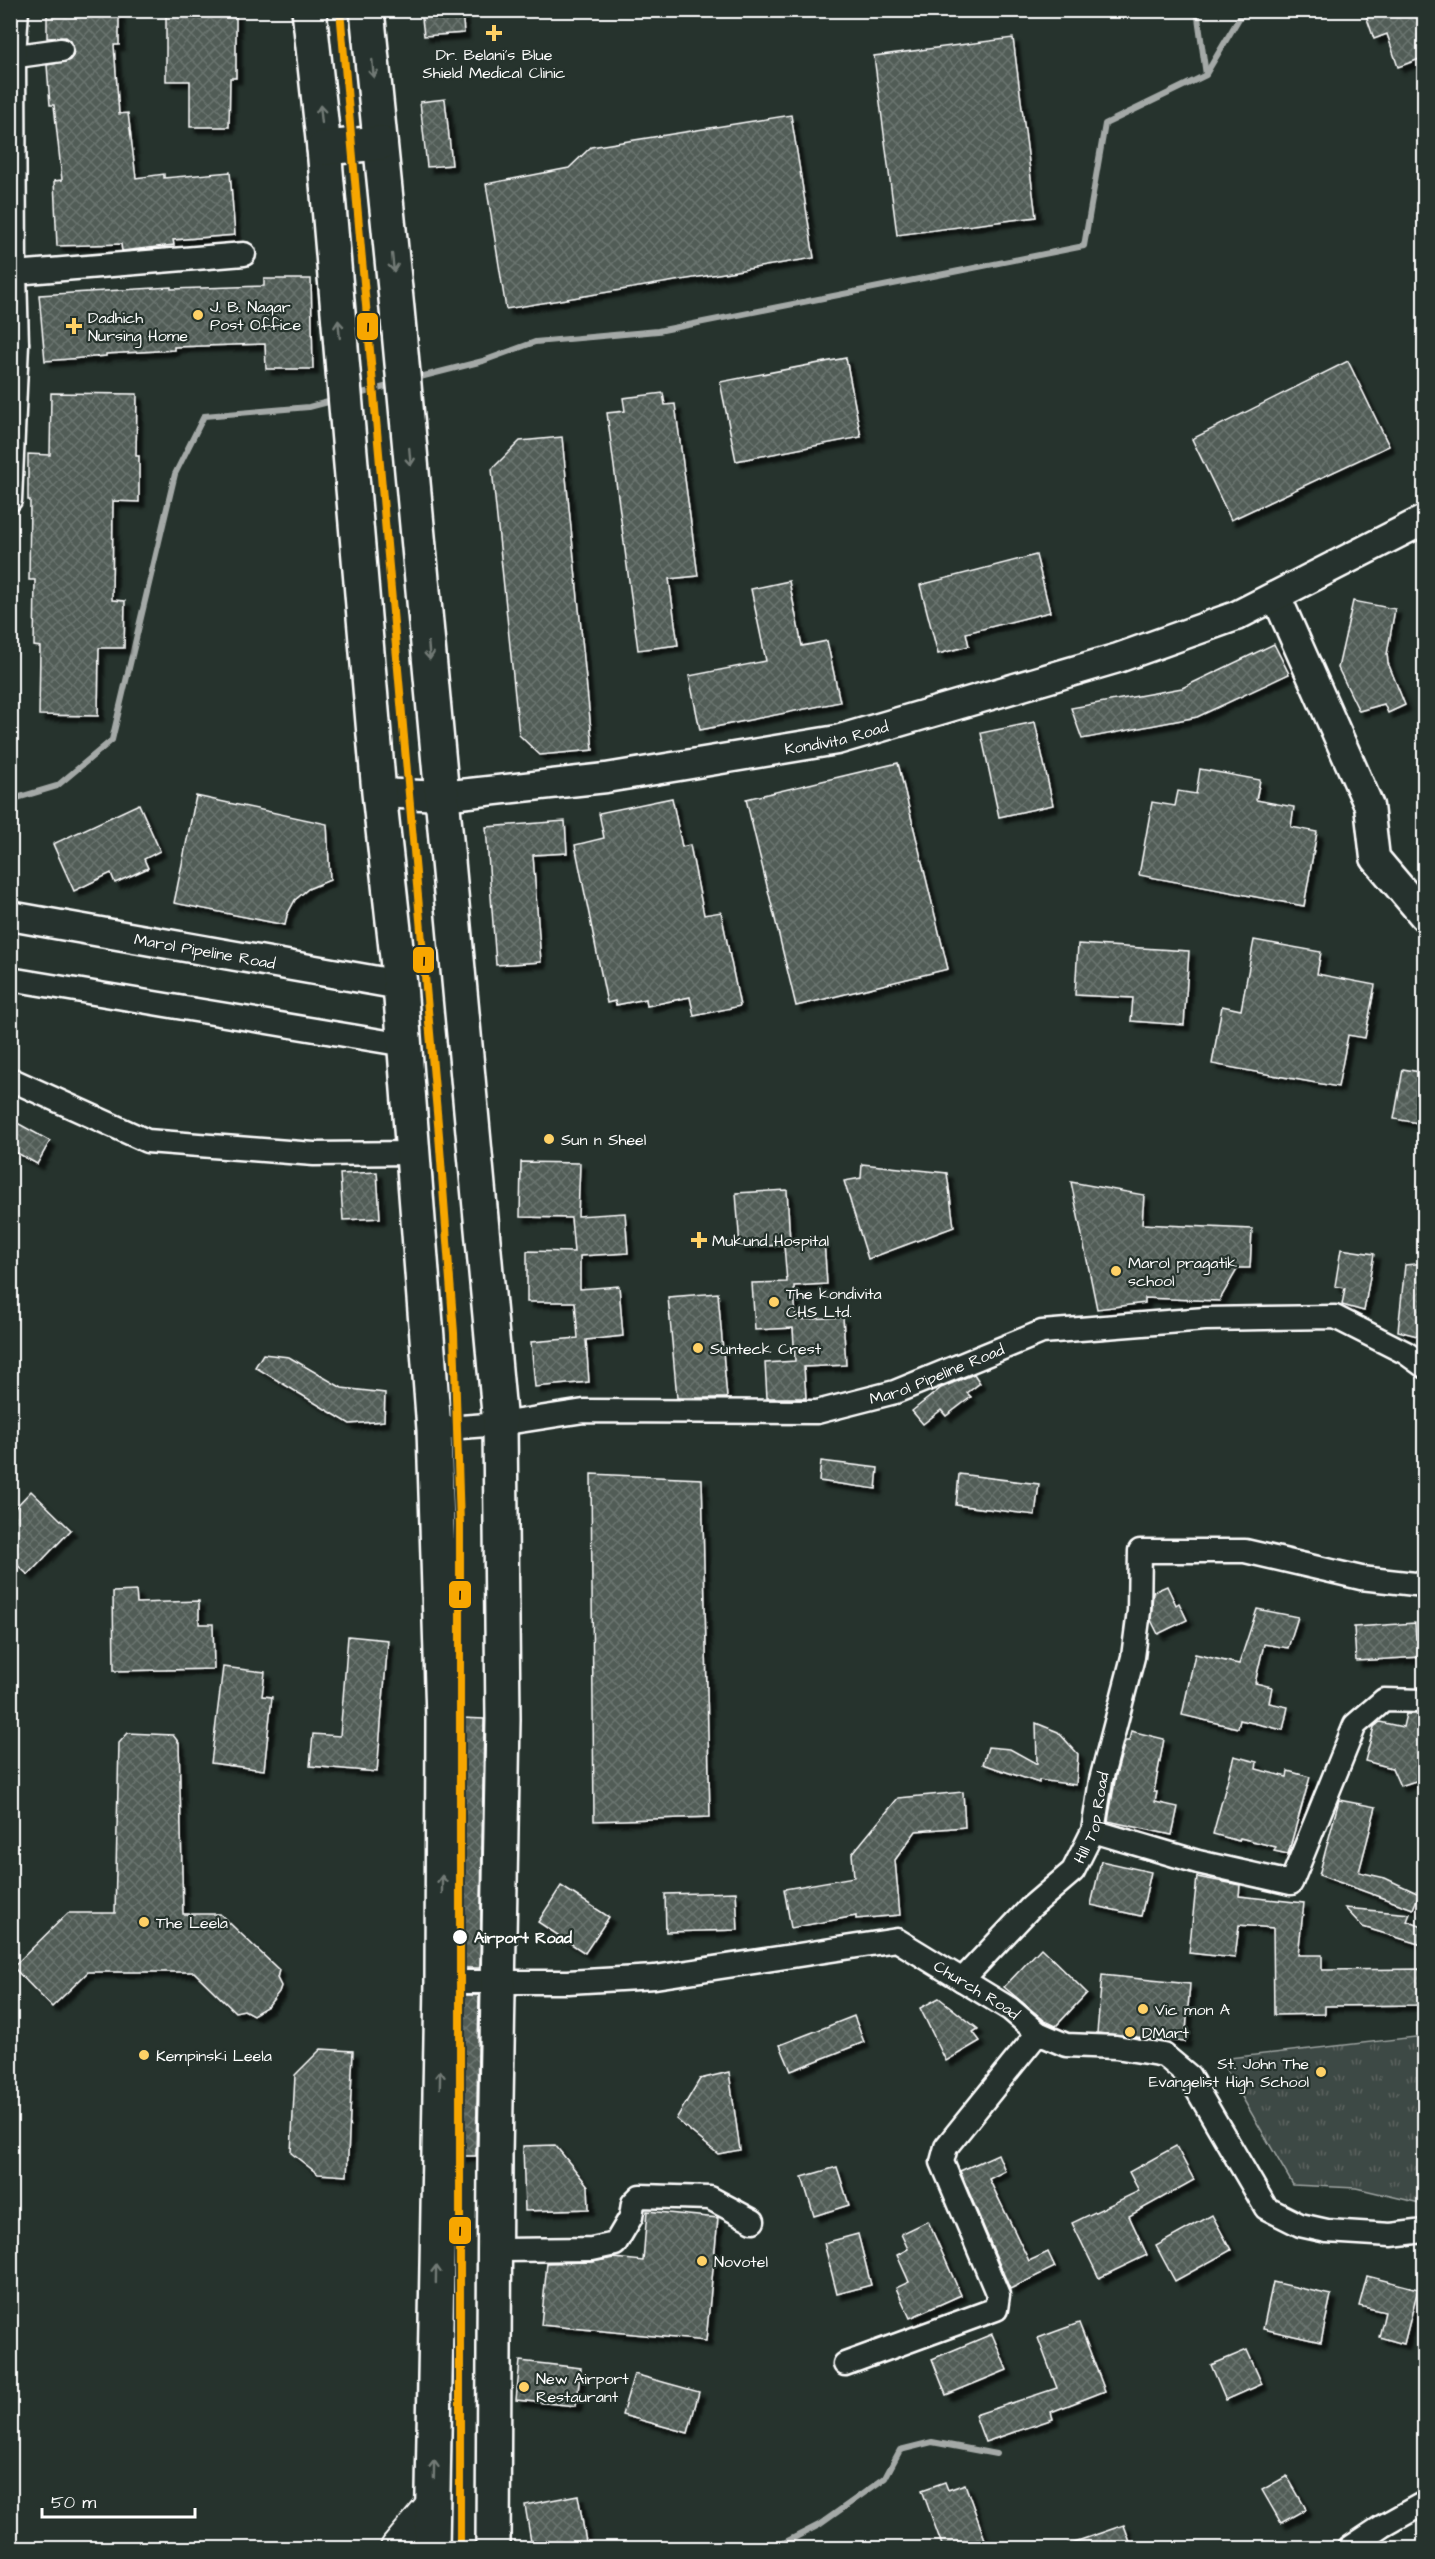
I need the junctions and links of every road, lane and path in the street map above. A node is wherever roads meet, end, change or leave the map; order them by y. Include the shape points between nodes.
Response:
1 (17, 10) edge
2 (309, 10) edge
3 (367, 10) edge
4 (61, 50) dead end
5 (12, 56) edge
6 (380, 143) junction
7 (324, 148) junction
8 (13, 230) edge
9 (244, 254) dead end
10 (15, 273) junction
11 (14, 344) edge
12 (11, 498) edge
13 (1425, 520) edge
14 (1276, 596) junction
15 (379, 793) junction
16 (442, 796) junction
17 (10, 916) edge
18 (1425, 916) edge
19 (10, 979) edge
20 (400, 985) junction
21 (405, 1045) junction
22 (10, 1079) edge
23 (414, 1153) junction
24 (1425, 1366) edge
25 (500, 1424) junction
26 (434, 1429) junction
27 (1425, 1585) edge
28 (1425, 1701) edge
29 (1093, 1832) junction
30 (962, 1980) junction
31 (442, 1982) junction
32 (499, 1982) junction
33 (1038, 2033) junction
34 (753, 2221) dead end
35 (1425, 2231) edge
36 (495, 2250) junction
37 (845, 2364) dead end
38 (1425, 2503) edge
39 (433, 2505) junction
40 (397, 2548) edge
41 (432, 2548) edge
42 (493, 2548) edge
43 (1350, 2548) edge

1 - 5 street
7 -> 2 main road
3 -> 6 main road
4 - 5 street
5 - 8 street
6 - 7 main road
6 -> 16 main road
15 -> 7 main road
8 - 10 street
9 - 10 street
10 - 11 street
11 - 12 street
13 - 14 street, Kondivita Road
14 - 16 street, Kondivita Road via 1236,616 1118,658 837,740 606,778
14 - 18 street via 1369,806 1375,858
15 - 16 street, Kondivita Road
15 - 20 main road
16 - 25 main road
17 - 20 street, Marol Pipeline Road
19 - 21 street
20 - 21 main road
21 - 23 main road
22 - 23 street via 147,1141 314,1154
23 - 26 main road
24 - 25 street, Marol Pipeline Road via 1335,1317 1205,1318 1042,1332 895,1392 817,1412 584,1411
25 - 26 street, Marol Pipeline Road
25 - 32 main road via 503,1719
31 -> 26 main road via 443,1718
27 - 29 street, Hill Top Road via 1361,1578 1245,1551 1140,1551 1133,1657 1101,1780
28 - 29 street via 1384,1700 1355,1725 1291,1883
29 - 30 street, Hill Top Road via 1073,1871 1031,1907
30 - 32 street, Church Road via 897,1940 655,1977
30 - 33 street, Church Road via 1010,2009
31 - 32 street, Church Road
39 -> 31 main road
32 - 36 main road
33 - 35 street, Church Road via 1066,2045 1116,2047 1164,2055 1189,2076 1266,2208 1300,2225 1327,2231 1391,2235
33 - 37 street via 946,2147 942,2163 998,2295 996,2309
34 - 36 street via 710,2198 640,2196 615,2244 592,2249
36 - 42 main road
38 - 43 street
39 - 40 main road
39 - 41 main road

